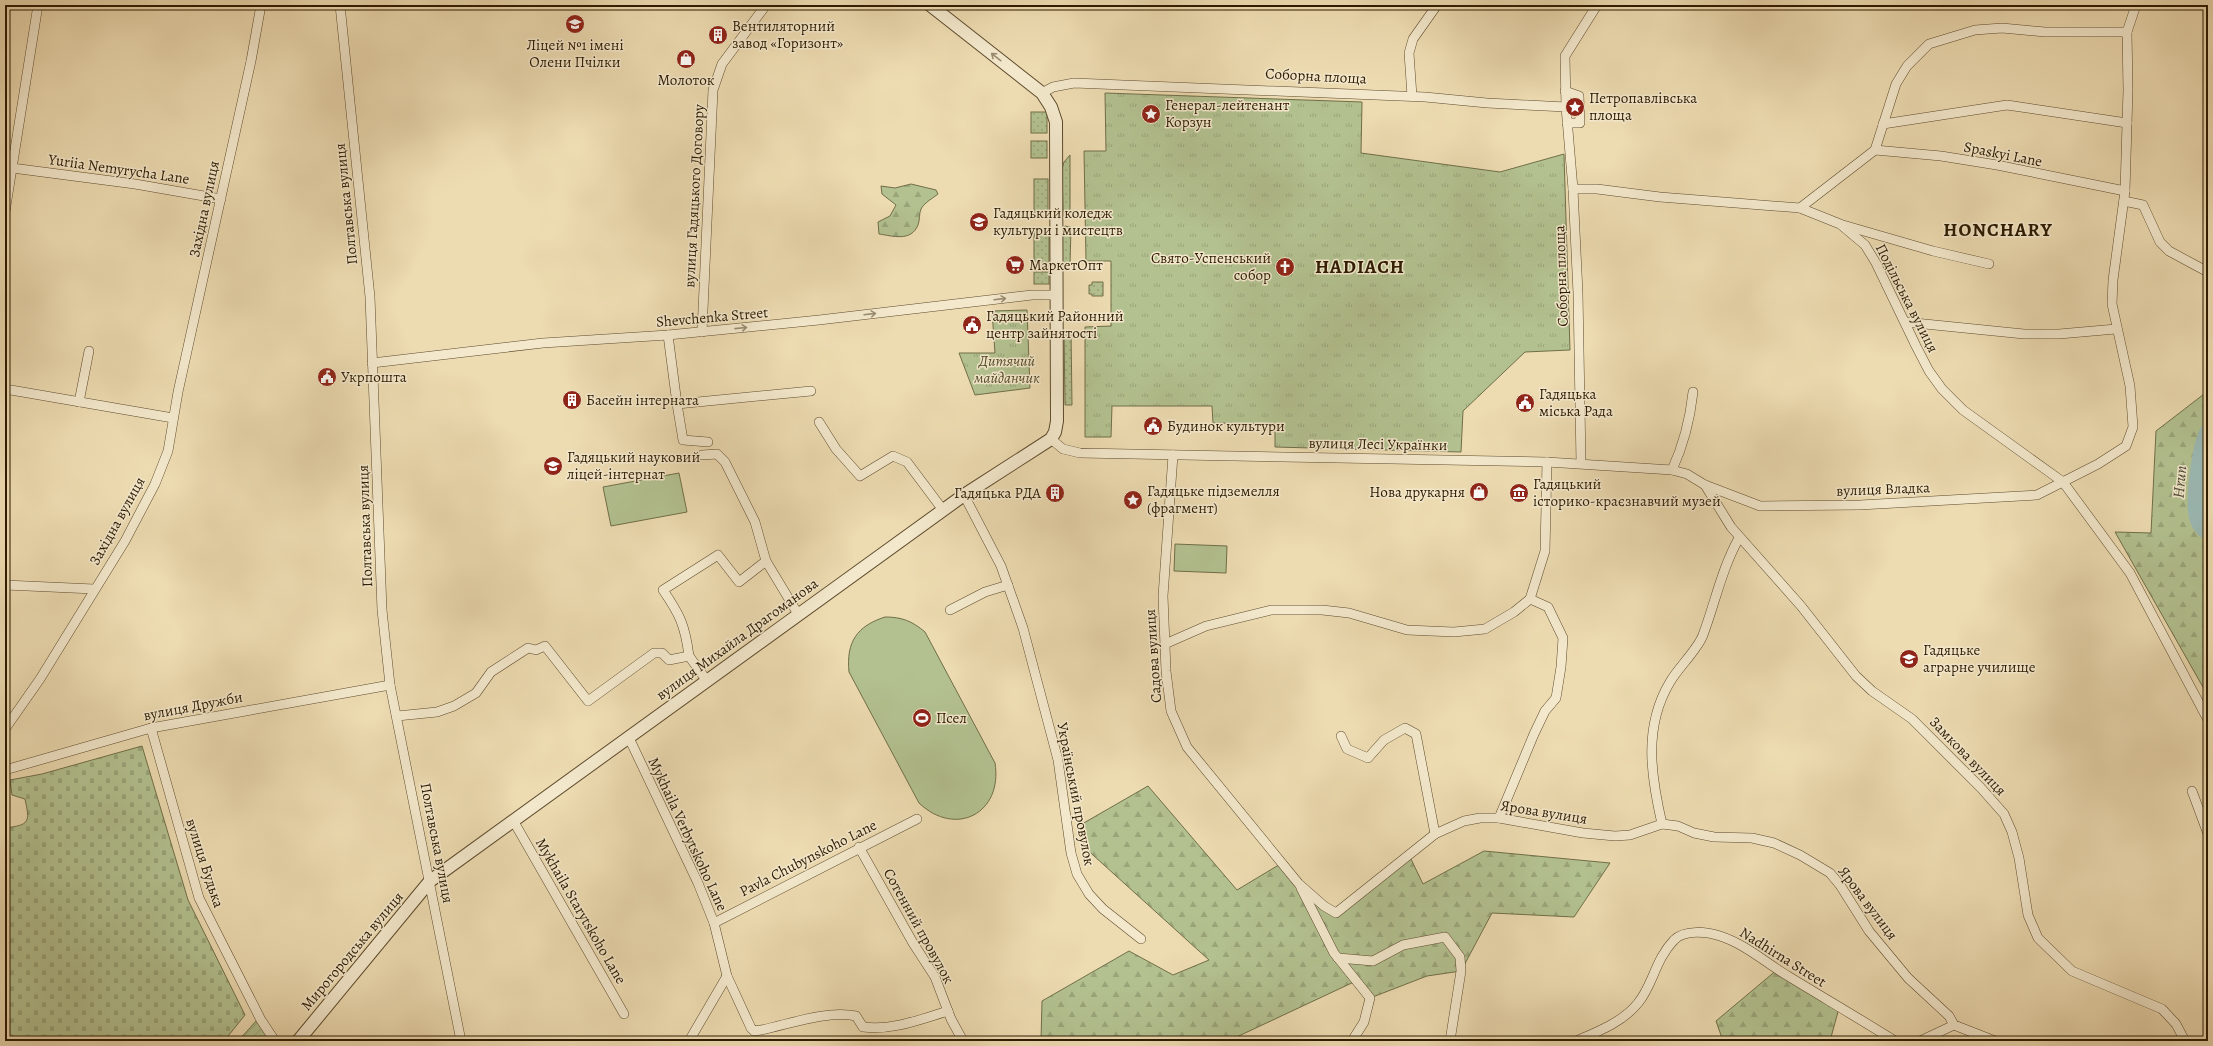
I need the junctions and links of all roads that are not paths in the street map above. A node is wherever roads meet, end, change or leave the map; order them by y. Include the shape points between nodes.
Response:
1 (38, 5) edge
2 (261, 5) edge
3 (340, 5) edge
4 (766, 5) edge
5 (930, 5) edge
6 (1437, 5) edge
7 (1597, 5) edge
8 (2136, 5) edge
9 (2127, 32) junction
10 (1565, 91) junction
11 (1042, 93) junction
12 (1412, 96) junction
13 (1566, 107) junction
14 (1567, 123) junction
15 (2127, 123) junction
16 (1883, 124) junction
17 (1875, 150) junction
18 (12, 168) junction
19 (1573, 189) junction
20 (2125, 192) junction
21 (221, 199) junction
22 (2124, 201) junction
23 (1800, 208) junction
24 (5, 212) edge
25 (1840, 224) junction
26 (1989, 264) dead end
27 (2208, 272) edge
28 (1056, 294) junction
29 (1905, 322) junction
30 (2116, 329) junction
31 (702, 332) junction
32 (668, 335) junction
33 (89, 351) dead end
34 (372, 364) junction
35 (5, 389) edge
36 (811, 391) dead end
37 (1693, 392) dead end
38 (79, 402) junction
39 (677, 404) junction
40 (173, 418) junction
41 (819, 422) dead end
42 (1051, 439) junction
43 (708, 442) dead end
44 (702, 455) dead end
45 (1173, 455) junction
46 (1547, 462) junction
47 (1581, 463) junction
48 (1672, 470) junction
49 (2063, 482) junction
50 (1705, 485) junction
51 (964, 495) junction
52 (943, 510) junction
53 (1739, 538) junction
54 (766, 561) junction
55 (1008, 585) junction
56 (5, 586) edge
57 (94, 589) junction
58 (1530, 599) junction
59 (950, 610) dead end
60 (798, 614) junction
61 (1165, 644) junction
62 (689, 656) junction
63 (707, 681) junction
64 (390, 685) junction
65 (397, 716) junction
66 (2208, 720) edge
67 (151, 728) junction
68 (5, 729) edge
69 (1341, 736) dead end
70 (628, 738) junction
71 (5, 770) edge
72 (2192, 790) dead end
73 (1499, 818) junction
74 (917, 819) dead end
75 (514, 822) junction
76 (1662, 824) junction
77 (1435, 834) junction
78 (2208, 834) edge
79 (859, 847) junction
80 (430, 881) junction
81 (1299, 884) junction
82 (1336, 913) joint
83 (714, 923) junction
84 (1141, 939) dead end
85 (1338, 958) junction
86 (727, 976) junction
87 (948, 1011) junction
88 (624, 1014) dead end
89 (1954, 1025) junction
90 (275, 1041) edge
91 (298, 1041) edge
92 (461, 1041) edge
93 (689, 1041) edge
94 (963, 1041) edge
95 (1352, 1041) edge
96 (1450, 1041) edge
97 (1576, 1041) edge
98 (1895, 1041) edge
99 (1920, 1041) edge
100 (1996, 1041) edge
101 (2185, 1041) edge

1 - 18 street
2 - 21 street, Західна вулиця
3 - 34 street, Полтавська вулиця via 370,297
4 - 31 street, вулиця Гадяцького Договору via 722,64 713,90
11 -> 5 street
6 - 12 street via 1413,39 1409,53
7 - 10 street via 1565,56
8 - 9 street, вулиця Владка
9 - 15 street, вулиця Владка
9 - 16 street via 2045,32 2002,28 1975,30 1935,41 1907,66 1896,84
10 - 13 street
10 - 14 street via 1579,96 1580,122
11 - 12 street, Соборна площа via 1052,87 1074,83
11 - 28 street via 1052,107 1056,122
12 - 13 street, Соборна площа
13 - 14 street, Соборна площа
14 - 19 street, Соборна площа
15 - 16 street via 2007,105
15 - 20 street, вулиця Владка
16 - 17 street
17 - 20 street, Spaskyi Lane via 1997,165
17 - 23 street
18 - 21 street, Yuriia Nemyrycha Lane via 135,184
18 - 24 street
19 - 23 street, Подільська вулиця via 1597,189 1660,197
19 - 47 street, Соборна площа
20 - 22 street, вулиця Владка
21 - 40 street, Західна вулиця
22 - 27 street via 2143,205 2160,242 2169,251
22 - 30 street, вулиця Владка via 2113,280 2112,304
23 - 25 street, Подільська вулиця
25 - 26 street via 1933,252
25 - 29 street, Подільська вулиця via 1865,245
31 -> 28 street, Shevchenka Street
28 - 42 street via 1057,421
29 - 30 street via 2024,334
29 - 49 street, Подільська вулиця via 1929,371 1942,389 1963,410
30 - 49 street, вулиця Владка via 2130,386 2133,427 2126,446
31 - 32 street, Shevchenka Street
32 - 34 street, Shevchenka Street via 543,343
32 - 39 street
33 - 38 street
34 - 64 street, Полтавська вулиця via 382,610
35 - 38 street
36 - 39 street
37 - 48 street via 1691,416 1683,446
38 - 40 street
39 - 43 street via 683,440
40 - 57 street, Західна вулиця via 168,451 155,484 125,541
41 - 52 street via 836,449 860,476 893,456 907,462
42 - 45 street, вулиця Лесі Українки via 1063,449 1080,453
42 - 51 street, вулиця Михайла Драгоманова
44 - 54 street via 717,454 725,462 755,522
45 - 46 street, вулиця Лесі Українки
45 - 61 street, Садова вулиця via 1163,596
46 - 47 street, вулиця Лесі Українки
46 - 58 street via 1545,551
47 - 48 street, вулиця Лесі Українки
48 - 50 street, вулиця Лесі Українки via 1686,474
49 - 50 street, вулиця Владка via 2037,495 1860,506 1760,506
49 - 66 street, Подільська вулиця via 2130,573
50 - 53 street, Замкова вулиця
51 - 52 street, вулиця Михайла Драгоманова
51 - 55 street, Український провулок via 1001,566
52 - 60 street, вулиця Михайла Драгоманова
53 - 76 street via 1729,556 1703,636 1670,681 1654,718 1652,760
53 - 101 street, Замкова вулиця via 1801,606 1856,676 1872,691 1912,719 2004,814 2019,858 2028,915 2038,938 2072,971 2162,1009 2176,1024
54 - 60 street
54 - 62 street via 739,582 718,555 663,590 686,631
55 - 59 street via 985,592
55 - 84 street, Український провулок via 1023,628 1058,760 1071,853 1077,874 1089,894 1103,909
56 - 57 street, Західна вулиця
57 - 68 street, Західна вулиця via 40,679
58 - 61 street via 1485,629 1454,632 1407,630 1349,613 1271,610 1206,626
58 - 73 street via 1548,607 1563,638 1561,667 1556,698 1545,712 1534,734
60 - 63 street, вулиця Михайла Драгоманова
61 - 81 street, Садова вулиця via 1171,711 1187,747
62 - 63 street
62 - 65 street via 669,660 662,653 654,653 588,701 545,646 536,650 528,648 491,672 476,693 454,706 437,712
63 - 70 street, вулиця Михайла Драгоманова
64 - 65 street, Полтавська вулиця
64 - 67 street, вулиця Дружби
65 - 80 street, Полтавська вулиця
67 - 71 street, вулиця Дружби
67 - 90 street, вулиця Будька via 199,898
69 - 77 street via 1347,749 1368,758 1384,740 1405,728 1416,734
70 - 75 street, вулиця Михайла Драгоманова
70 - 83 street, Mykhaila Verbytskoho Lane via 698,883
72 - 78 street
73 - 76 street, Ярова вулиця via 1615,836 1630,835
73 - 77 street, Ярова вулиця via 1464,821
74 - 79 street, Pavla Chubynskoho Lane
75 - 80 street, вулиця Михайла Драгоманова
75 - 88 street, Mykhaila Starytskoho Lane
76 - 89 street, Ярова вулиця via 1714,837 1752,838 1774,843 1830,873 1870,932 1908,978 1949,1016
77 - 82 street, Ярова вулиця
79 - 83 street, Pavla Chubynskoho Lane
79 - 87 street, Сотенний провулок via 935,977
80 - 91 street, Мирогородська вулиця
80 - 92 street, Полтавська вулиця
81 - 82 street, Садова вулиця
81 - 85 street, Садова вулиця
83 - 86 street, Mykhaila Verbytskoho Lane
85 - 95 street, Садова вулиця via 1370,998 1364,1022
85 - 96 street via 1372,961 1403,945 1444,937 1460,957 1461,971
86 - 87 street, Mykhaila Verbytskoho Lane via 754,1031 828,1016 851,1015 856,1016 863,1027 874,1029 909,1023
86 - 93 street
87 - 94 street, Сотенний провулок
89 - 99 street
89 - 100 street
97 - 98 street, Nadhirna Street via 1623,1016 1638,1003 1661,955 1676,938 1703,932 1721,936 1745,948 1862,1023

